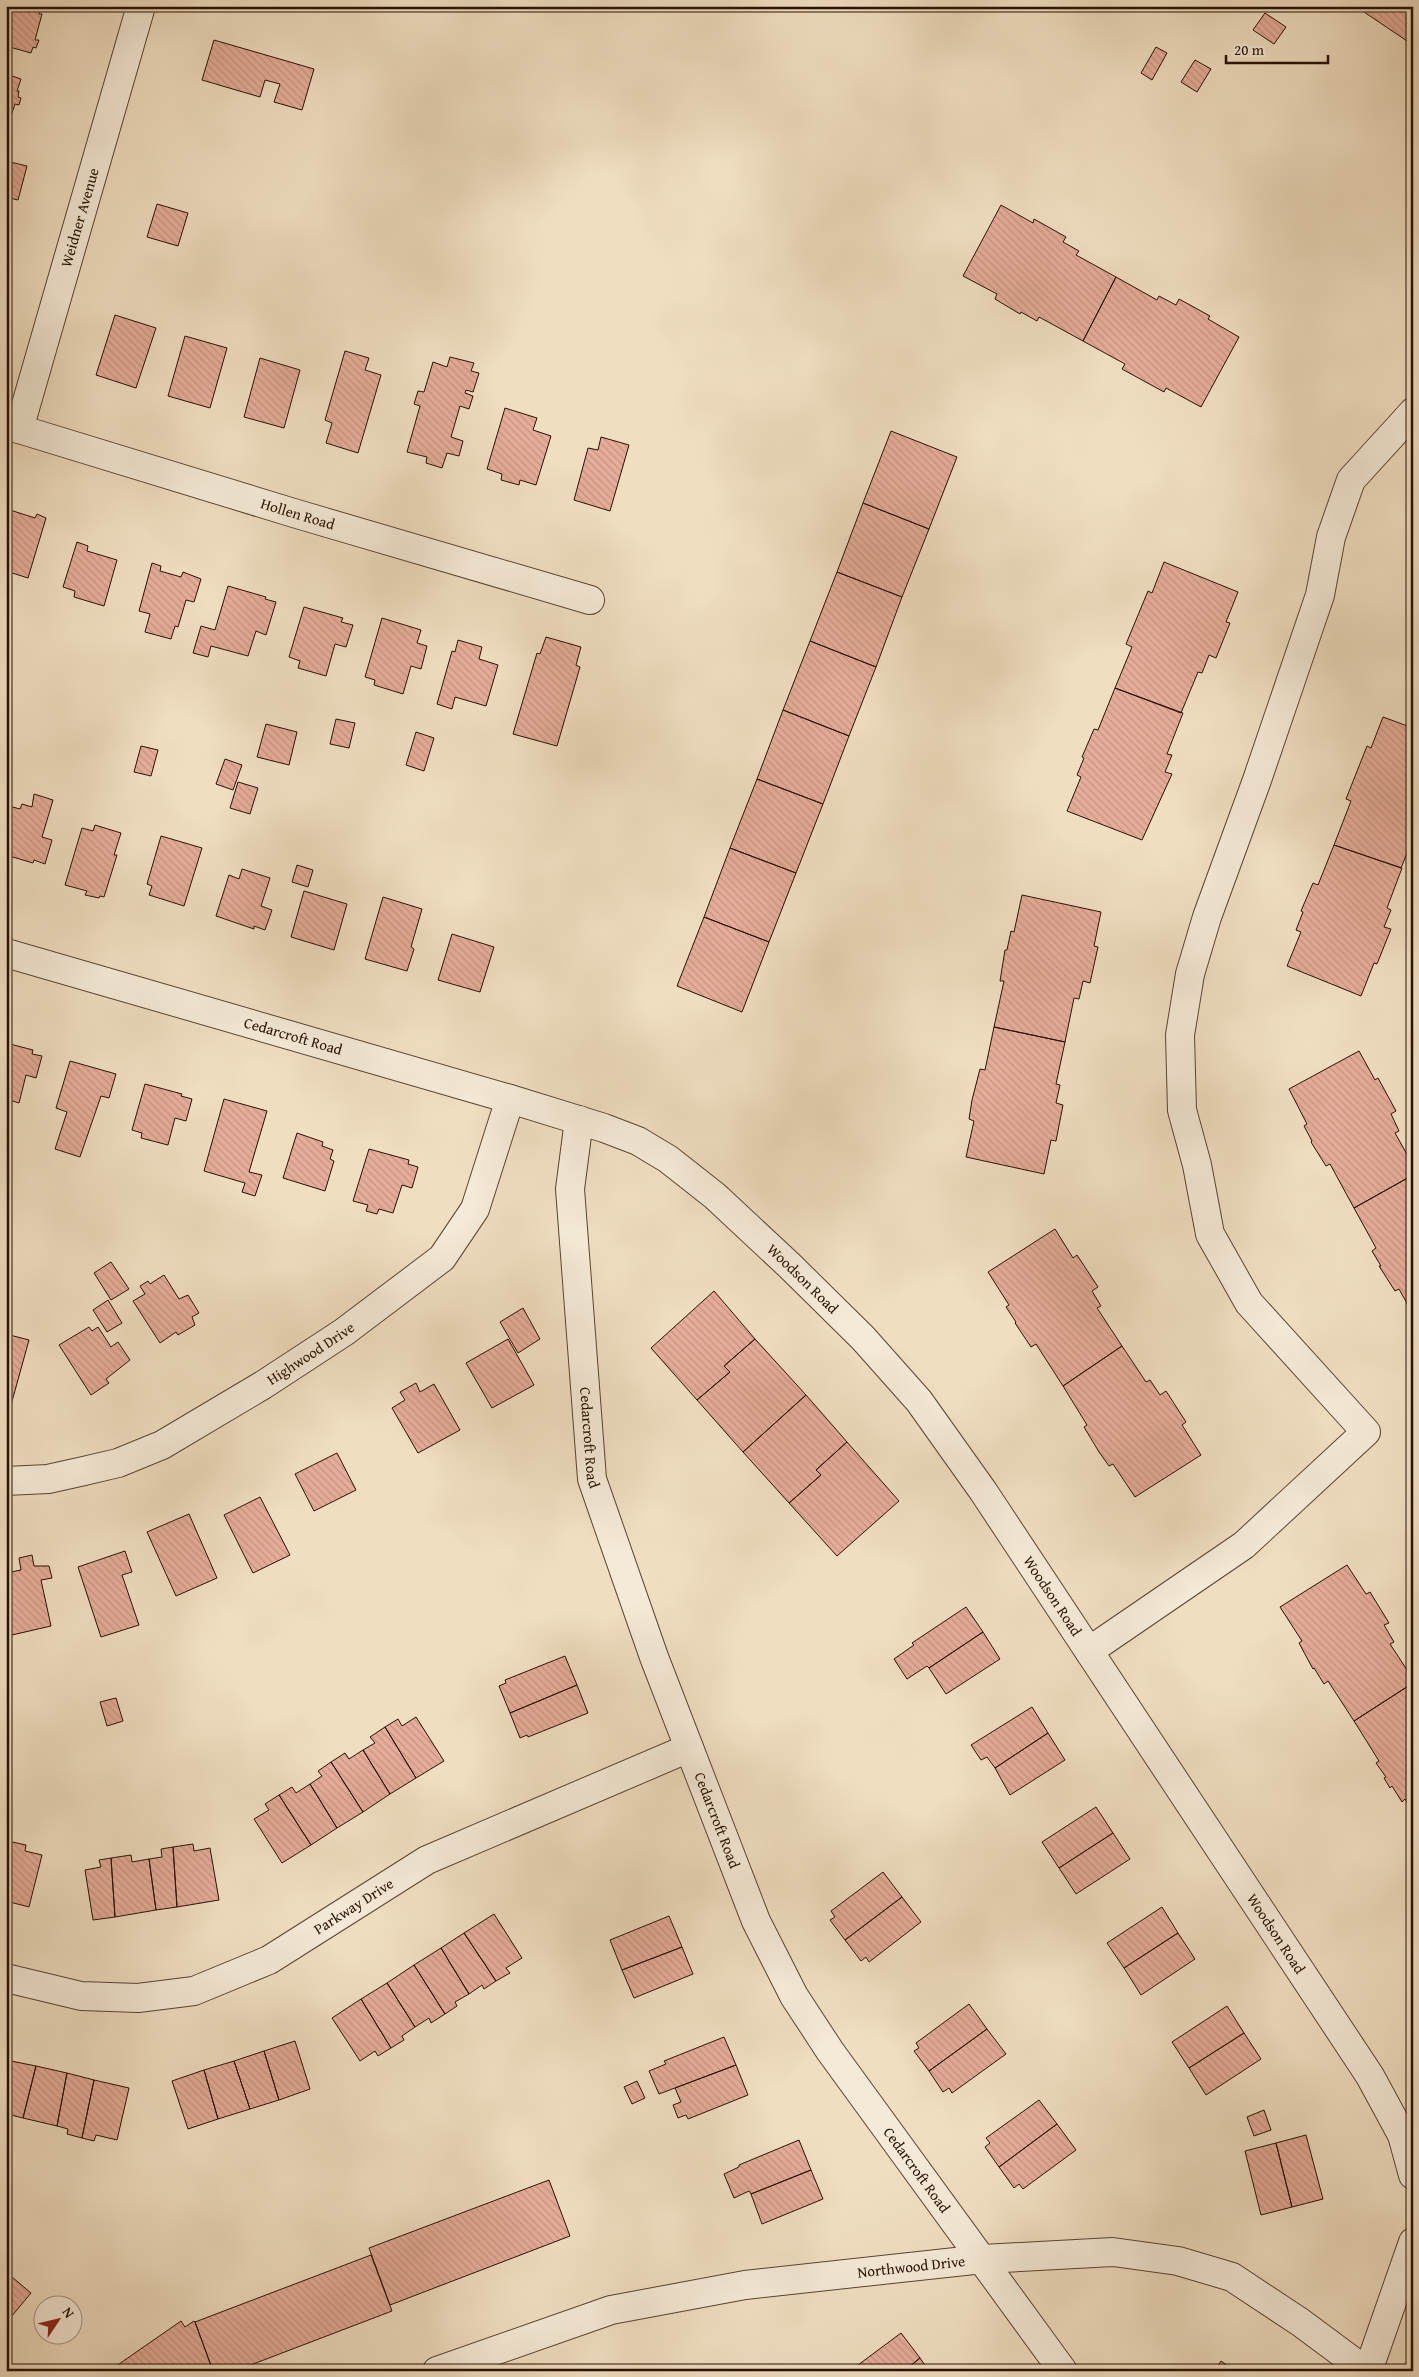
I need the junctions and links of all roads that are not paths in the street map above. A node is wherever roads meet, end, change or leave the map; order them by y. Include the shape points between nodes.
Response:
1 (141, 6) edge
2 (1404, 422) edge
3 (13, 427) edge
4 (590, 600) dead end
5 (6, 953) edge
6 (510, 1099) junction
7 (579, 1120) junction
8 (6, 1481) edge
9 (1089, 1651) junction
10 (689, 1748) junction
11 (6, 1978) edge
12 (1413, 2175) edge
13 (1413, 2242) edge
14 (983, 2259) junction
15 (437, 2371) edge
16 (1063, 2371) edge
17 (1367, 2371) edge

1 - 3 street, Weidner Avenue
2 - 9 street via 1351,480 1334,529 1320,595 1198,946 1180,1035 1182,1110 1197,1165 1210,1234 1249,1303 1366,1432 1244,1545
3 - 4 street, Hollen Road
5 - 6 street, Cedarcroft Road
6 - 7 street, Cedarcroft Road
6 - 8 street, Highwood Drive via 475,1209 435,1264 328,1343 162,1446 118,1463 84,1471 48,1479
7 - 9 street, Woodson Road via 638,1141 668,1159 715,1196 863,1338 919,1401
7 - 10 street, Cedarcroft Road via 570,1189 592,1479
9 - 12 street, Woodson Road via 1370,2076 1402,2135
10 - 11 street, Parkway Drive via 427,1860 269,1960 194,1991 138,1998 81,1996
10 - 14 street, Cedarcroft Road via 756,1921 794,1996 830,2051
13 - 17 street
14 - 15 street, Northwood Drive via 745,2285 611,2310
14 - 16 street, Cedarcroft Road
14 - 17 street, Northwood Drive via 1113,2252 1178,2261 1223,2274 1300,2322

